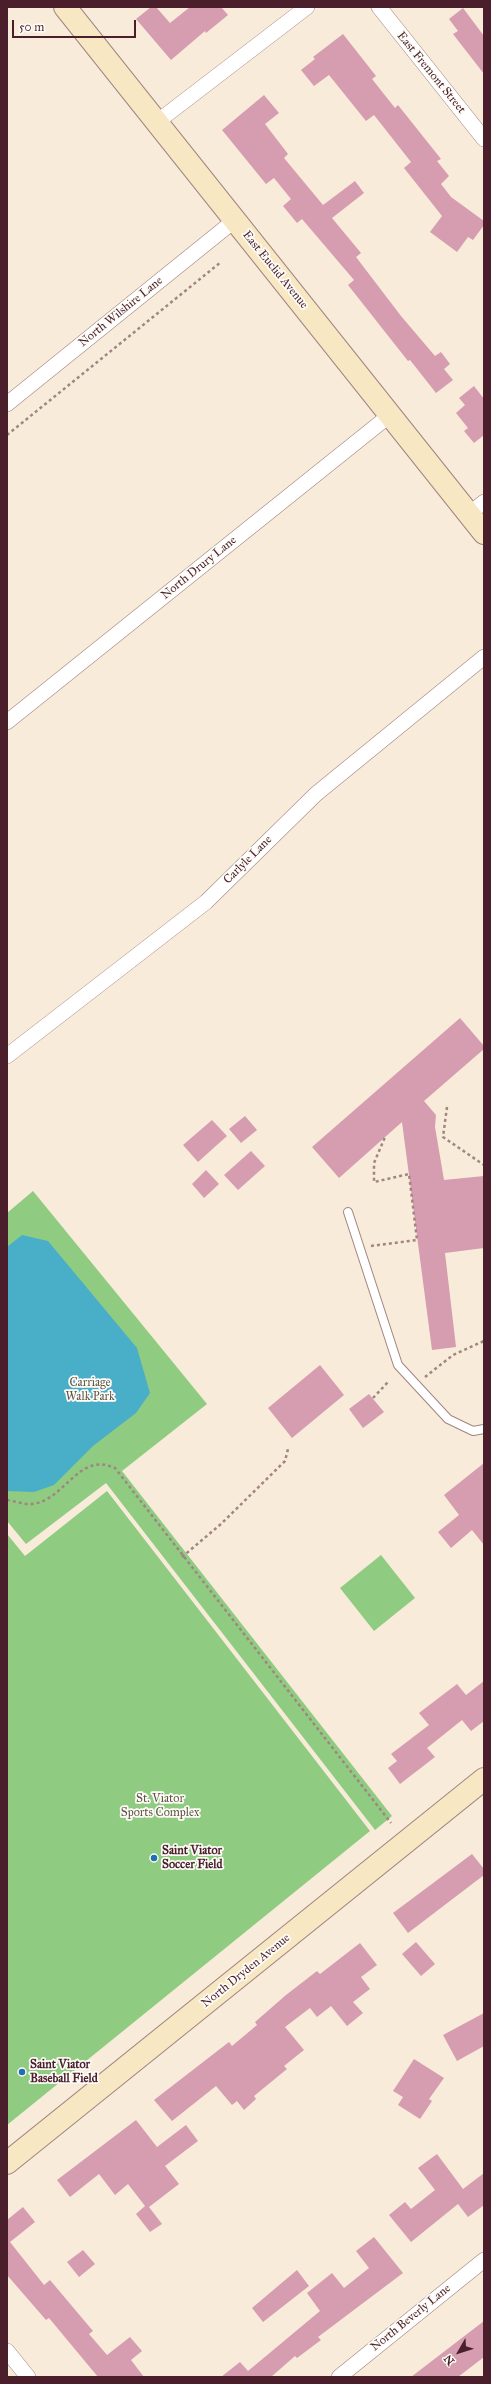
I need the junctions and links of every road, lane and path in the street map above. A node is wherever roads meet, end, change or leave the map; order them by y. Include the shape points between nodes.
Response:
1 (65, 7) edge
2 (307, 7) edge
3 (379, 7) edge
4 (157, 122) junction
5 (484, 139) edge
6 (235, 220) junction
7 (221, 262) dead end
8 (7, 404) edge
9 (390, 415) junction
10 (7, 435) edge
11 (476, 508) edge
12 (484, 533) edge
13 (484, 657) edge
14 (7, 722) edge
15 (7, 1056) edge
16 (447, 1107) dead end
17 (385, 1137) dead end
18 (484, 1165) edge
19 (348, 1212) dead end
20 (360, 1248) junction
21 (484, 1341) edge
22 (388, 1381) dead end
23 (416, 1384) junction
24 (373, 1398) dead end
25 (484, 1429) edge
26 (288, 1449) dead end
27 (7, 1500) edge
28 (182, 1557) junction
29 (484, 1779) edge
30 (391, 1823) dead end
31 (7, 2163) edge
32 (484, 2260) edge
33 (7, 2351) edge
34 (28, 2377) edge
35 (339, 2377) edge

1 - 4 main road, East Euclid Avenue
2 - 4 street
3 - 5 street, East Fremont Street
4 - 6 main road, East Euclid Avenue
6 - 8 street, North Wilshire Lane
6 - 9 main road, East Euclid Avenue
7 - 10 path
9 - 11 main road, East Euclid Avenue
9 - 14 street, North Drury Lane
11 - 12 main road, East Euclid Avenue
13 - 15 street, Carlyle Lane via 316,794 206,902
16 - 18 path via 443,1137
17 - 20 path via 374,1163 374,1182 409,1174 417,1240
19 - 20 lane
20 - 23 lane via 398,1365
21 - 23 path via 452,1355
22 - 24 path
23 - 25 lane via 448,1419 473,1431
26 - 28 path via 285,1461 221,1524
27 - 28 path via 29,1504 38,1502 58,1493 82,1470 90,1466 109,1465 119,1473
28 - 30 path
29 - 31 main road, North Dryden Avenue
32 - 35 street, North Beverly Lane
33 - 34 street

